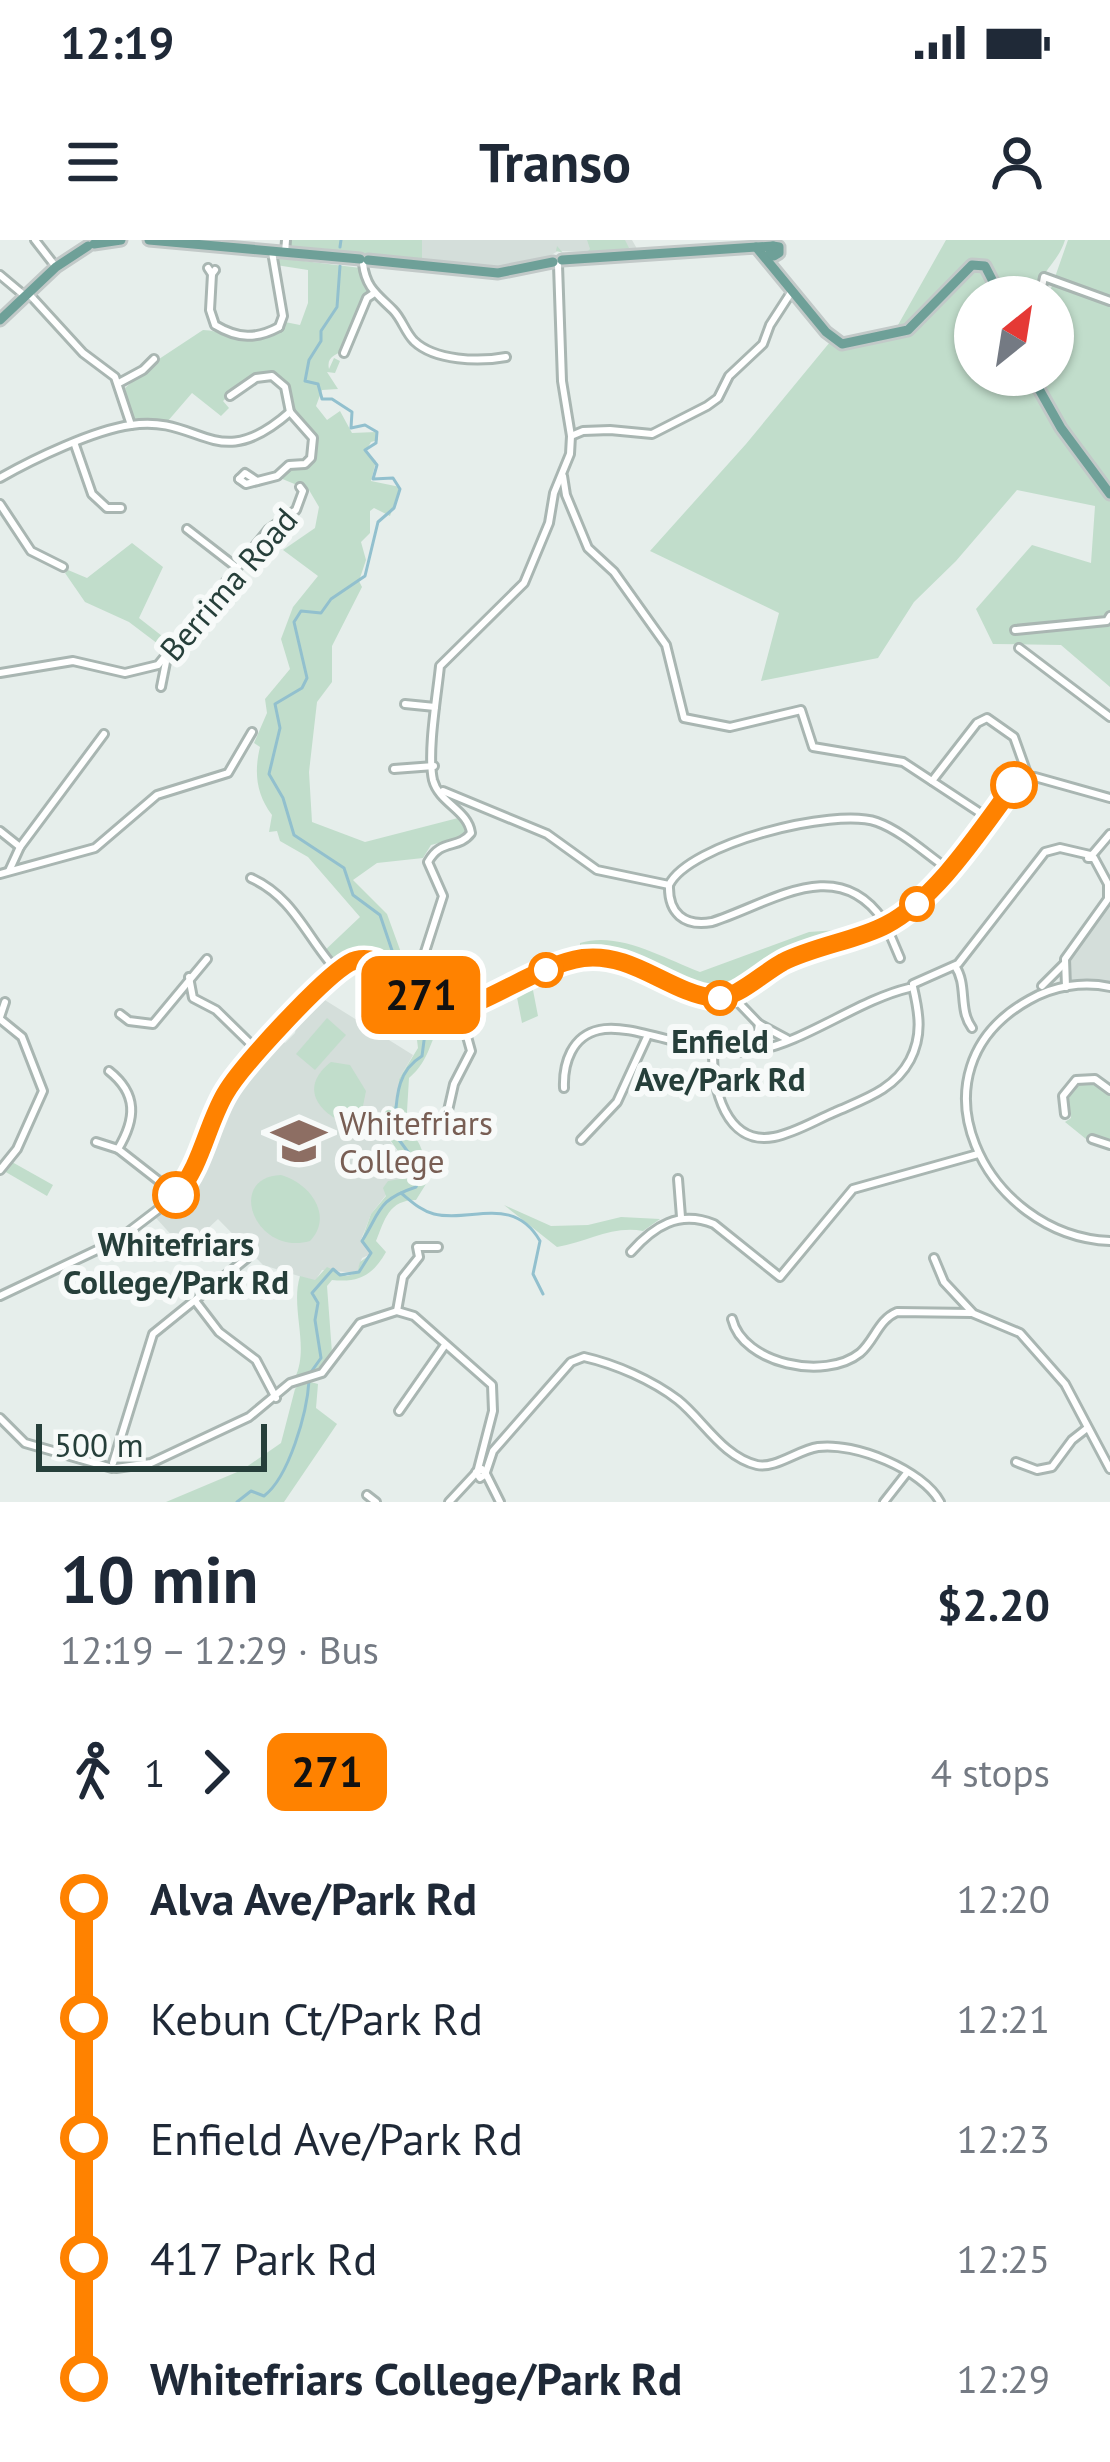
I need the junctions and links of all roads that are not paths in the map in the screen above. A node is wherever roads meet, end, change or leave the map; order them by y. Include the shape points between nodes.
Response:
1 (35, 240) edge
2 (121, 240) edge
3 (149, 240) edge
4 (286, 240) edge
5 (752, 246) junction
6 (776, 247) edge
7 (272, 252) junction
8 (286, 253) junction
9 (364, 261) junction
10 (558, 262) junction
11 (56, 267) junction
12 (212, 271) dead end
13 (778, 273) junction
14 (0, 274) edge
15 (961, 276) edge
16 (990, 276) edge
17 (954, 283) edge
18 (1074, 288) edge
19 (792, 291) junction
20 (373, 294) junction
21 (27, 295) junction
22 (1110, 301) edge
23 (0, 320) edge
24 (344, 353) dead end
25 (506, 357) dead end
26 (154, 359) dead end
27 (118, 382) junction
28 (233, 396) dead end
29 (1043, 396) edge
30 (290, 412) junction
31 (131, 425) junction
32 (572, 436) junction
33 (75, 445) junction
34 (563, 475) junction
35 (0, 478) edge
36 (257, 481) dead end
37 (303, 489) dead end
38 (1110, 494) edge
39 (0, 504) edge
40 (121, 508) dead end
41 (187, 529) dead end
42 (63, 567) dead end
43 (237, 568) junction
44 (1110, 616) edge
45 (1015, 630) dead end
46 (1018, 648) dead end
47 (166, 657) junction
48 (0, 674) edge
49 (161, 687) dead end
50 (405, 703) dead end
51 (436, 707) junction
52 (1110, 717) edge
53 (252, 732) dead end
54 (104, 734) dead end
55 (434, 766) junction
56 (394, 768) dead end
57 (1028, 778) junction
58 (932, 781) junction
59 (449, 798) junction
60 (1110, 799) edge
61 (988, 818) junction
62 (0, 831) edge
63 (1110, 834) edge
64 (20, 847) junction
65 (1092, 857) junction
66 (948, 869) junction
67 (4, 873) edge
68 (251, 878) dead end
69 (669, 885) junction
70 (884, 923) junction
71 (900, 958) dead end
72 (207, 959) dead end
73 (1064, 964) junction
74 (955, 966) junction
75 (338, 971) junction
76 (189, 977) junction
77 (1042, 986) dead end
78 (411, 987) junction
79 (912, 987) junction
80 (1066, 987) junction
81 (1110, 987) edge
82 (732, 996) junction
83 (5, 1002) dead end
84 (453, 1011) junction
85 (119, 1014) dead end
86 (0, 1018) edge
87 (759, 1024) junction
88 (972, 1028) dead end
89 (647, 1036) junction
90 (786, 1040) junction
91 (755, 1051) junction
92 (259, 1052) junction
93 (713, 1052) junction
94 (110, 1071) dead end
95 (564, 1088) dead end
96 (1110, 1090) edge
97 (1065, 1114) dead end
98 (447, 1115) dead end
99 (1092, 1138) dead end
100 (581, 1140) dead end
101 (96, 1142) dead end
102 (1110, 1145) edge
103 (118, 1149) junction
104 (978, 1154) junction
105 (0, 1170) edge
106 (678, 1179) dead end
107 (171, 1194) junction
108 (681, 1219) junction
109 (1110, 1240) edge
110 (439, 1247) dead end
111 (631, 1252) dead end
112 (247, 1258) dead end
113 (934, 1258) dead end
114 (0, 1296) edge
115 (196, 1302) junction
116 (397, 1311) junction
117 (972, 1312) junction
118 (732, 1319) dead end
119 (445, 1345) junction
120 (275, 1398) junction
121 (399, 1411) dead end
122 (0, 1418) edge
123 (1086, 1429) junction
124 (1016, 1462) dead end
125 (113, 1464) junction
126 (1110, 1469) edge
127 (482, 1473) junction
128 (906, 1474) junction
129 (367, 1495) dead end
130 (376, 1502) edge
131 (449, 1502) edge
132 (500, 1502) edge
133 (884, 1502) edge
134 (940, 1502) edge

1 - 11 street
2 - 11 main road
3 - 7 main road
4 - 8 street
5 - 6 main road
5 - 10 main road
5 - 13 main road
6 - 13 main road
7 - 8 main road
7 - 12 street via 283,316 268,334 241,336 215,325
8 - 9 main road
9 - 10 main road via 490,273
9 - 20 street
10 - 32 street
11 - 21 main road
13 - 19 main road
14 - 21 street
15 - 16 main road via 972,265
17 - 19 main road via 908,330 844,344
18 - 22 street
19 - 32 street via 763,344 707,406 652,434
20 - 24 street
20 - 25 street via 422,348
21 - 23 main road
21 - 27 street
26 - 27 street
27 - 31 street
28 - 30 street via 272,376
29 - 38 main road
30 - 31 street via 232,442
30 - 36 street via 310,433 312,454
31 - 33 street
32 - 34 street
33 - 35 street
33 - 40 street via 94,497
34 - 51 street via 524,583 440,666
34 - 58 street via 588,548 666,645 684,718 730,727 803,712 816,749 903,762
37 - 43 street, Berrima Road via 293,513
39 - 42 street via 31,551
41 - 43 street
43 - 47 street, Berrima Road
44 - 45 street
46 - 52 street
47 - 48 street, Berrima Road via 134,673 73,662
47 - 49 street
50 - 51 street
51 - 55 street
53 - 67 street via 225,774 157,795 94,848
54 - 64 street
55 - 56 street
55 - 59 street via 436,787
57 - 58 street via 1014,736 987,718
57 - 60 street
57 - 61 street
58 - 61 street
59 - 69 street via 547,834 598,870
59 - 78 street via 471,833 428,862 443,896
61 - 66 street
62 - 64 street
63 - 65 street
64 - 67 street
65 - 73 street via 1108,902
65 - 74 street via 1057,848 1042,854
66 - 69 street via 877,822 827,819 794,823 697,860
66 - 70 street via 923,899
68 - 75 street via 298,913
69 - 70 street via 673,909 690,922 712,922 820,885 857,893
70 - 71 street
70 - 82 street via 797,956
72 - 76 street
73 - 77 street
73 - 80 street
74 - 79 street
74 - 88 street
75 - 78 street via 371,959
75 - 92 street
76 - 85 street via 152,1024
76 - 92 street via 193,998
78 - 84 street
79 - 90 street
79 - 93 street via 918,1036 896,1079 777,1136 754,1136 729,1119
80 - 81 street
80 - 104 street via 1023,1003 977,1054 967,1094
82 - 84 street via 704,995 628,963 590,958
82 - 87 street
83 - 86 street
84 - 98 street via 471,1051
86 - 105 street via 22,1037 43,1091
87 - 90 street
87 - 91 street
89 - 93 street
89 - 95 street via 612,1028 589,1034 568,1056
89 - 100 street via 617,1102
90 - 91 street
91 - 93 street
92 - 107 street via 228,1088 186,1179
94 - 103 street via 133,1110
96 - 97 street via 1091,1078 1076,1080 1063,1096
99 - 102 street
101 - 103 street
103 - 107 street
104 - 108 street via 853,1189 780,1276 714,1224
104 - 109 street via 1002,1192 1035,1219
106 - 108 street
107 - 114 street via 118,1240
108 - 111 street via 654,1228
110 - 116 street via 417,1247
112 - 115 street
113 - 117 street
115 - 120 street via 256,1360
115 - 125 street via 150,1339
116 - 119 street
116 - 120 street via 360,1323 329,1367
117 - 118 street via 897,1312 859,1353 826,1367 751,1349
117 - 123 street via 1026,1340 1065,1384
119 - 121 street
119 - 127 street via 494,1388
120 - 125 street via 151,1463
122 - 125 street via 25,1443
123 - 124 street via 1052,1468
123 - 126 street
127 - 128 street via 571,1362 584,1357 677,1399 745,1461 769,1466 833,1446
127 - 131 street
127 - 132 street
128 - 133 street
128 - 134 street
129 - 130 street

